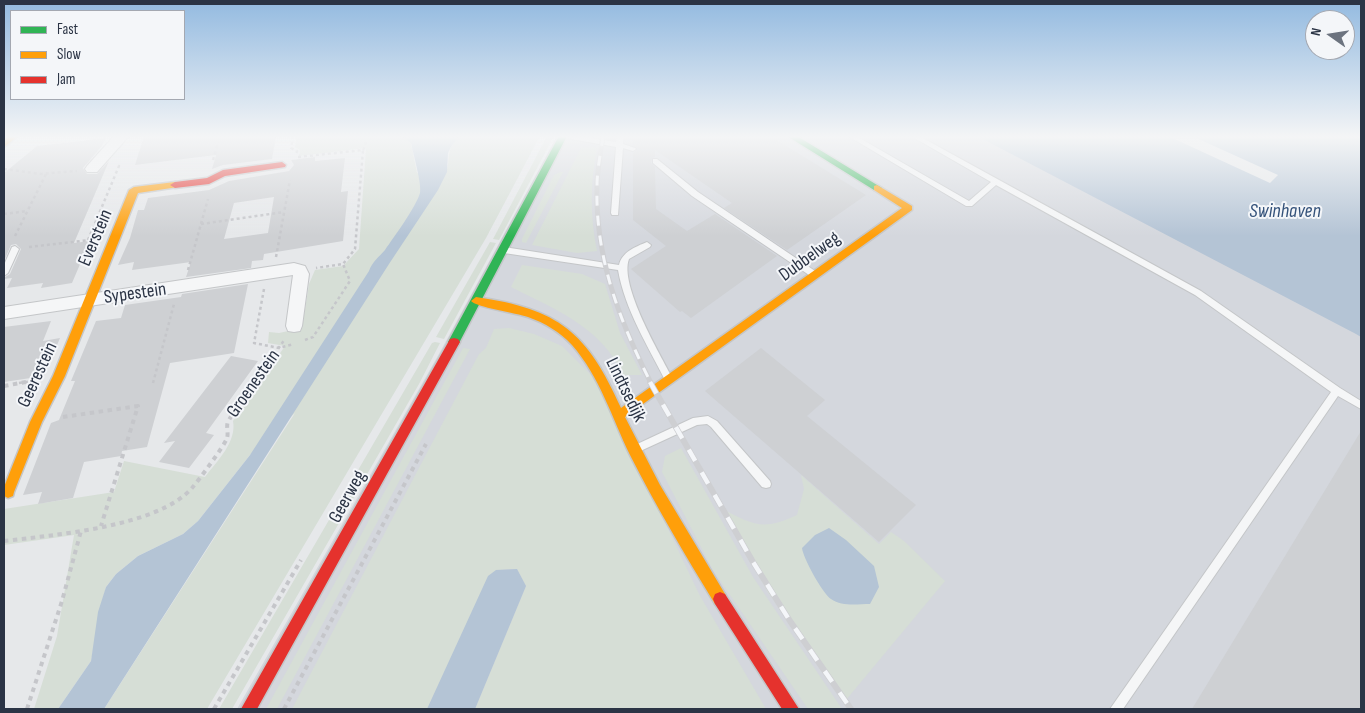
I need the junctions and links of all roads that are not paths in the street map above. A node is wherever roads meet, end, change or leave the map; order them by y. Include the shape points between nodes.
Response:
1 (250, 169) edge
2 (546, 169) edge
3 (618, 169) edge
4 (665, 169) edge
5 (846, 169) edge
6 (909, 169) edge
7 (975, 169) edge
8 (996, 181) junction
9 (615, 213) dead end
10 (647, 245) dead end
11 (15, 249) road end
12 (504, 250) junction
13 (621, 268) junction
14 (4, 273) edge
15 (815, 275) junction
16 (88, 300) junction
17 (476, 301) junction
18 (4, 313) edge
19 (294, 326) road end
20 (669, 380) junction
21 (1337, 391) junction
22 (1361, 405) edge
23 (618, 416) junction
24 (634, 450) junction
25 (766, 484) dead end
26 (8, 492) dead end
27 (249, 709) edge
28 (791, 709) edge
29 (1116, 709) edge

1 - 16 street, Everstein via 223,173 209,181 134,190
2 - 12 street
3 - 9 lane
4 - 15 lane via 695,194
5 - 15 street, Dubbelweg via 909,208
6 - 8 lane via 969,204
7 - 8 lane
8 - 21 lane via 1198,293
10 - 13 lane via 625,258
11 - 14 lane
12 - 13 lane
12 - 17 street
13 - 20 lane via 629,299
15 - 20 street, Dubbelweg
16 - 18 street, Sypestein
16 - 19 street, Sypestein via 294,269 302,274
16 - 26 street, Geerestein via 60,376 36,422
17 - 23 street, Lindtsedijk via 532,314 561,328 587,355 602,378
17 - 27 street, Geerweg
20 - 23 street, Dubbelweg
21 - 22 lane
21 - 29 lane
23 - 24 street, Lindtsedijk
24 - 25 lane via 696,421 708,420
24 - 28 street, Lindtsedijk via 688,549

